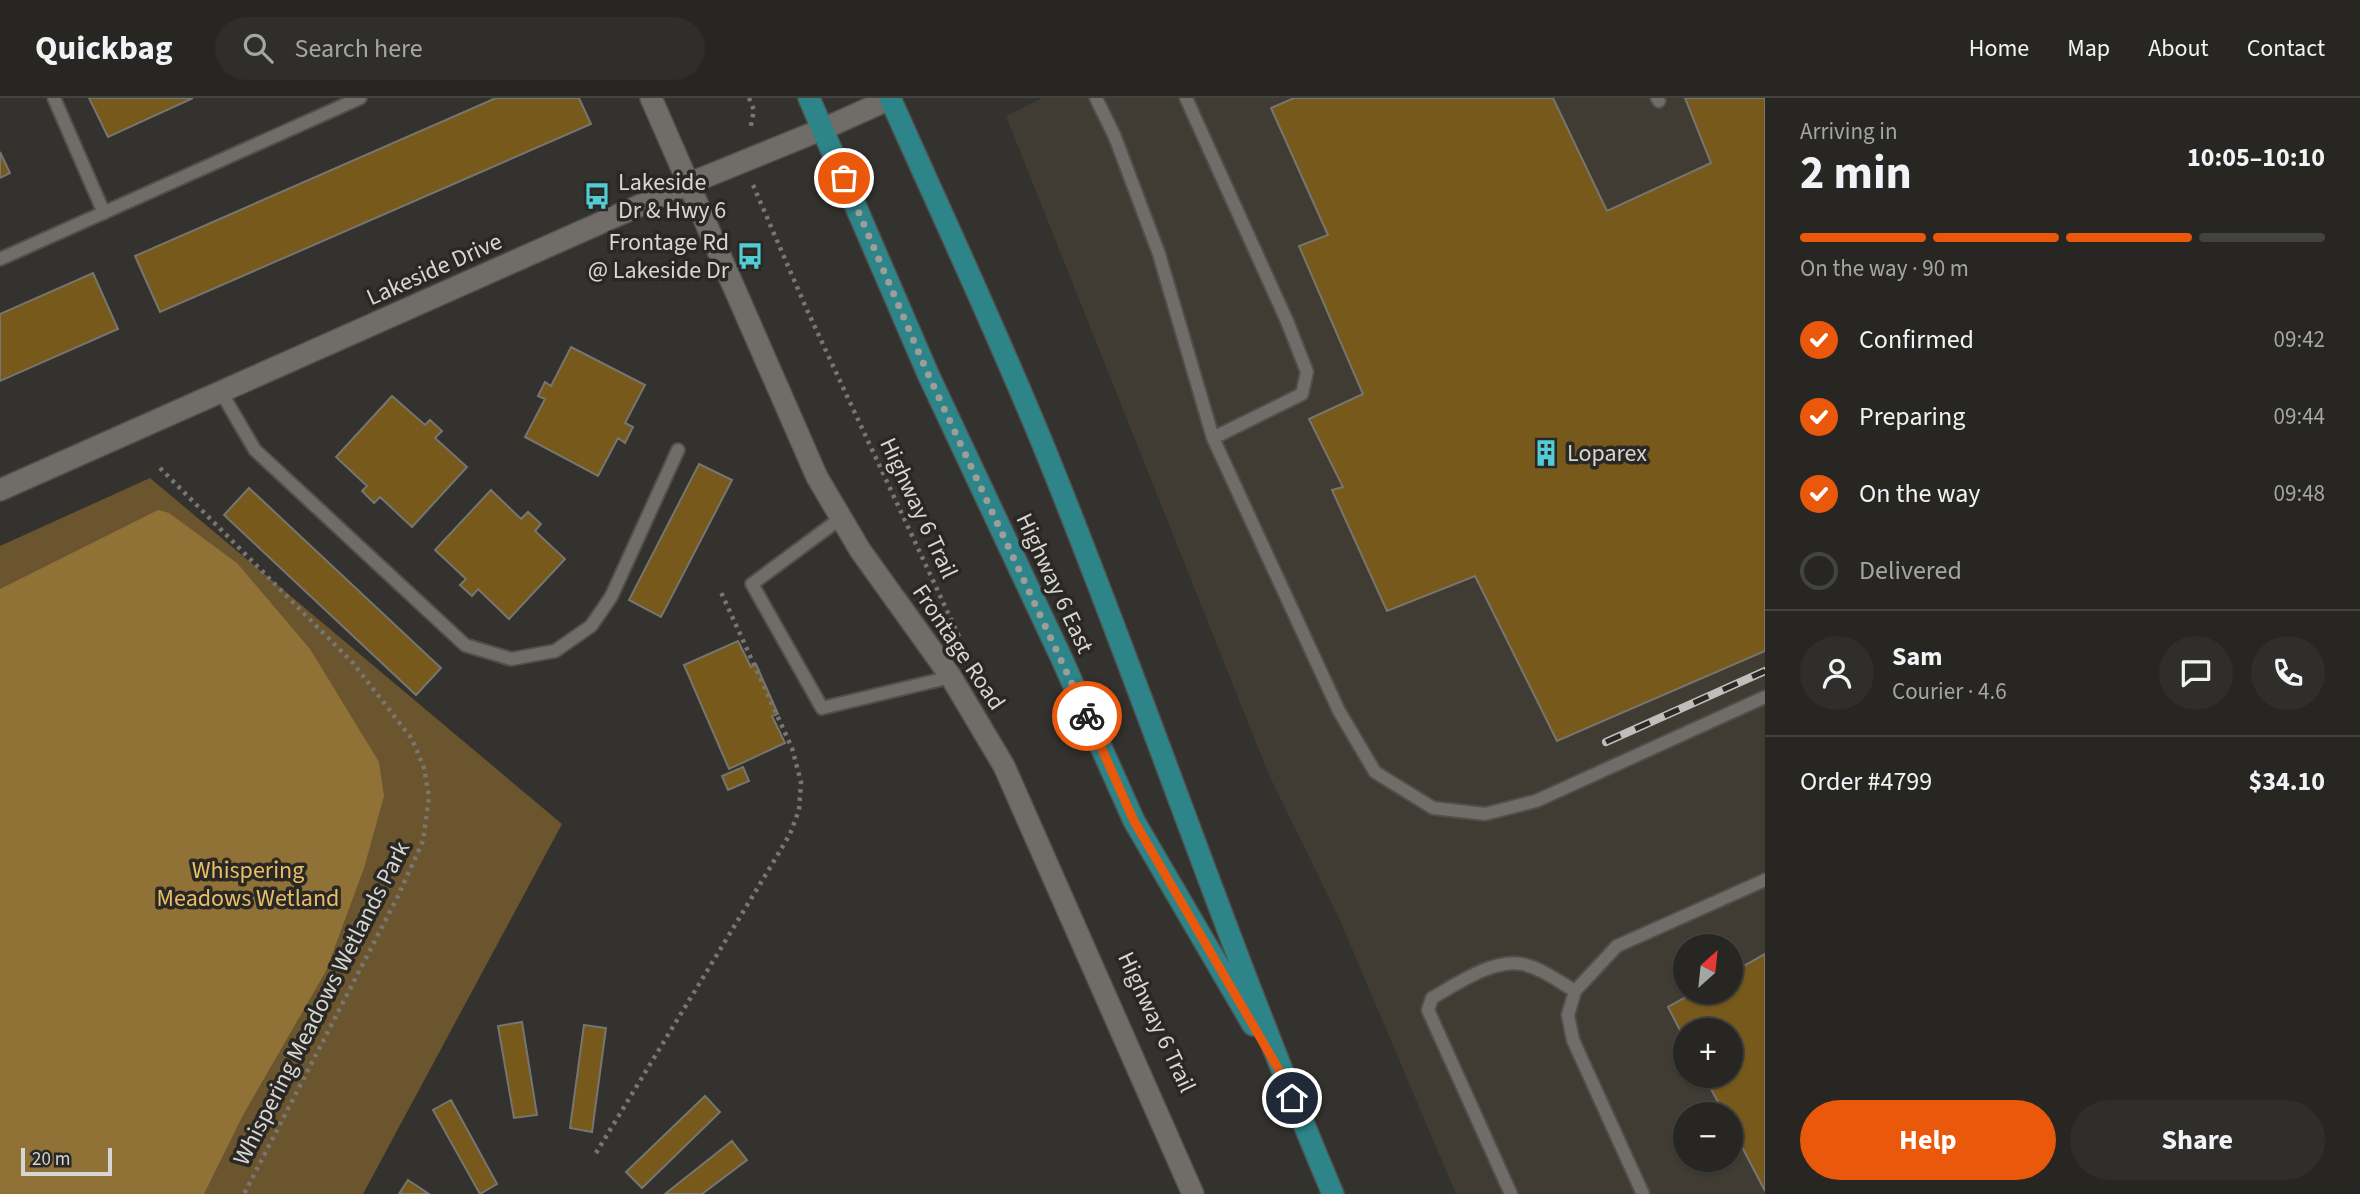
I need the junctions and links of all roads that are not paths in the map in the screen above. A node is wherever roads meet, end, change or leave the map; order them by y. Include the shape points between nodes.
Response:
1 (54, 98) edge
2 (360, 98) edge
3 (651, 98) edge
4 (809, 98) edge
5 (891, 98) edge
6 (1096, 98) edge
7 (1186, 98) edge
8 (823, 129) junction
9 (688, 184) junction
10 (104, 213) junction
11 (0, 259) edge
12 (221, 392) junction
13 (1213, 439) junction
14 (678, 450) dead end
15 (0, 490) edge
16 (841, 518) junction
17 (951, 677) junction
18 (1765, 697) edge
19 (1765, 880) edge
20 (1575, 991) junction
21 (1282, 1075) junction
22 (1193, 1194) edge
23 (1333, 1194) edge
24 (1511, 1194) edge
25 (1643, 1194) edge

1 - 10 lane
2 - 10 lane
3 - 9 street, Frontage Road
4 - 8 main road, Highway 6 East
5 - 8 street, Lakeside Drive
5 - 21 main road, Highway 6 East via 1048,456
6 - 13 lane via 1159,254
7 - 13 lane via 1307,372 1302,394
8 - 9 street, Lakeside Drive
8 - 21 main road, Highway 6 East via 928,374 1134,821
9 - 12 street, Lakeside Drive
9 - 16 street, Frontage Road via 817,477
10 - 11 lane
12 - 14 lane via 255,450 465,645 511,659 555,651 591,626 611,597
12 - 15 street, Lakeside Drive
13 - 18 lane via 1345,721 1375,772 1433,808 1485,814 1536,801
16 - 17 street, Frontage Road
16 - 17 lane via 752,584 822,708
17 - 22 street, Frontage Road via 1004,766
19 - 20 lane via 1617,946
20 - 24 lane via 1520,963 1485,968 1432,998 1428,1010
20 - 25 lane via 1568,1015 1573,1040
21 - 23 main road, Highway 6 East

